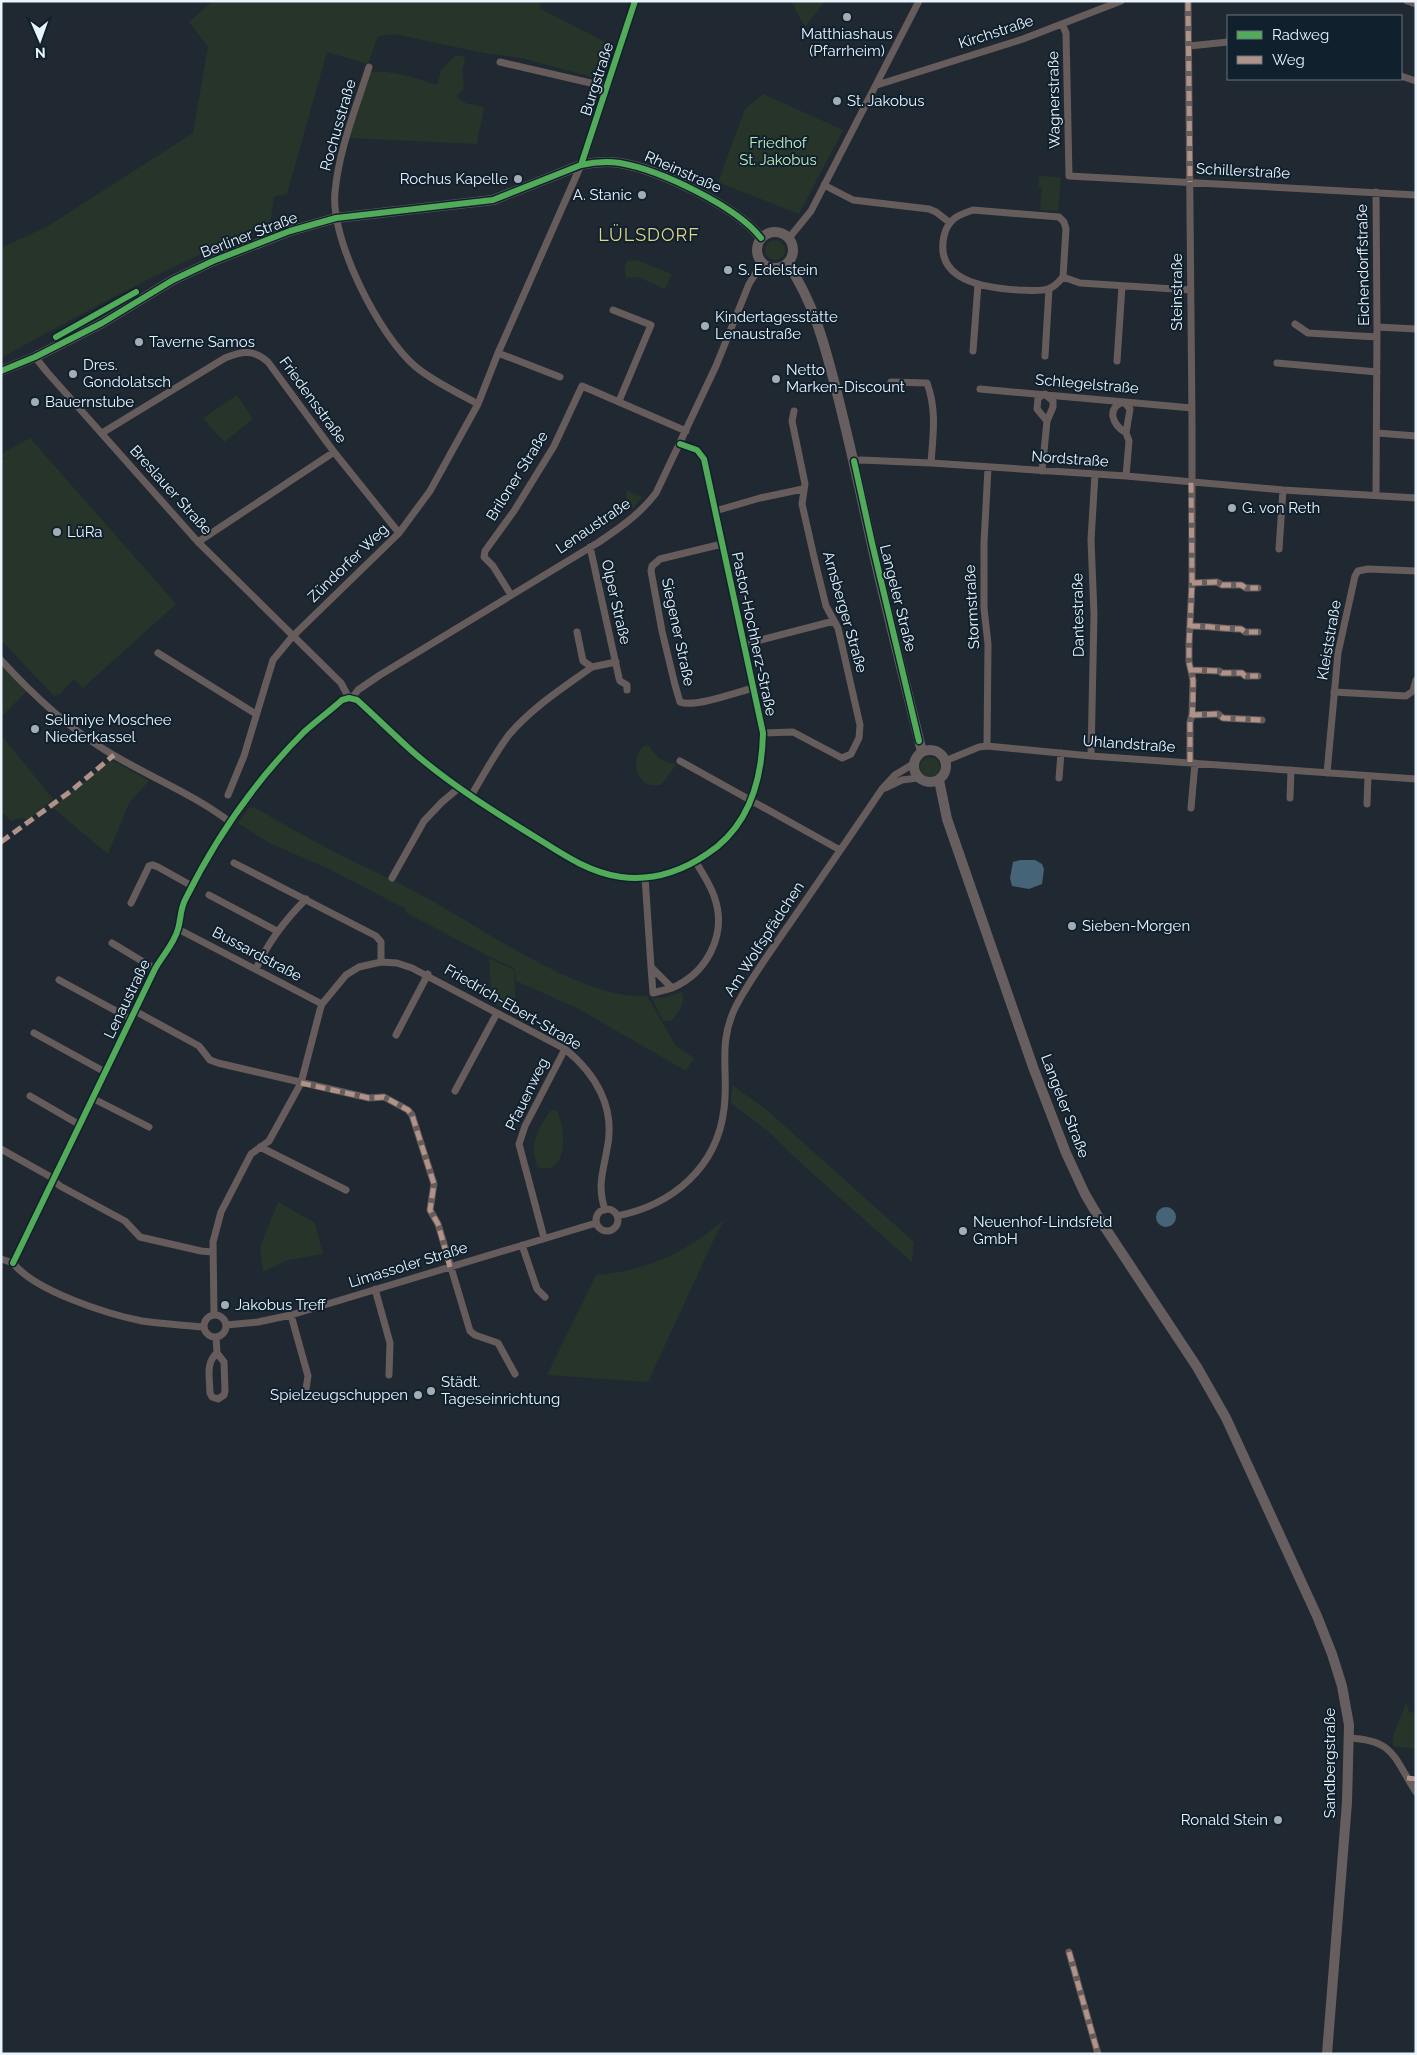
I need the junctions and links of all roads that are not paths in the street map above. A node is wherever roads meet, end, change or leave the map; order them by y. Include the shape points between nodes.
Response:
1 (635, 1) edge
2 (919, 1) edge
3 (1122, 1) edge
4 (1188, 1) edge
5 (1407, 1) edge
6 (1416, 4) edge
7 (1062, 24) junction
8 (1227, 42) edge
9 (1189, 46) junction
10 (500, 62) dead end
11 (370, 67) dead end
12 (1402, 76) edge
13 (1416, 81) edge
14 (877, 85) junction
15 (608, 87) junction
16 (581, 164) junction
17 (1070, 176) joint
18 (1190, 182) junction
19 (824, 185) junction
20 (1376, 192) junction
21 (1416, 195) edge
22 (336, 218) junction
23 (949, 222) junction
24 (761, 238) junction
25 (788, 238) junction
26 (762, 263) junction
27 (787, 263) junction
28 (1063, 277) junction
29 (978, 284) junction
30 (1122, 286) junction
31 (1049, 288) junction
32 (1190, 290) junction
33 (614, 310) dead end
34 (1295, 324) dead end
35 (1377, 326) junction
36 (1416, 329) edge
37 (1377, 338) junction
38 (973, 351) dead end
39 (498, 353) junction
40 (1045, 356) dead end
41 (36, 357) junction
42 (1117, 361) dead end
43 (1276, 363) dead end
44 (1, 371) edge
45 (1377, 372) junction
46 (560, 377) dead end
47 (891, 382) dead end
48 (980, 389) dead end
49 (1045, 394) junction
50 (619, 401) junction
51 (1124, 402) junction
52 (478, 404) junction
53 (1192, 408) junction
54 (794, 411) dead end
55 (1046, 421) junction
56 (686, 431) junction
57 (102, 433) junction
58 (1126, 433) junction
59 (1377, 433) junction
60 (1416, 436) edge
61 (680, 444) junction
62 (334, 452) junction
63 (854, 461) junction
64 (931, 463) junction
65 (988, 468) junction
66 (1042, 471) junction
67 (1095, 474) junction
68 (1126, 476) junction
69 (1191, 482) junction
70 (803, 489) junction
71 (1283, 490) junction
72 (1376, 494) junction
73 (1416, 498) edge
74 (715, 511) junction
75 (399, 533) junction
76 (198, 542) junction
77 (722, 544) junction
78 (590, 547) junction
79 (1279, 549) dead end
80 (1416, 572) edge
81 (1192, 583) junction
82 (1258, 588) dead end
83 (511, 595) junction
84 (834, 621) junction
85 (1190, 626) junction
86 (577, 632) dead end
87 (1258, 632) dead end
88 (292, 636) junction
89 (745, 644) junction
90 (158, 653) dead end
91 (1, 660) edge
92 (616, 662) junction
93 (592, 667) junction
94 (1192, 670) junction
95 (1258, 676) dead end
96 (1416, 680) edge
97 (754, 688) junction
98 (627, 690) dead end
99 (1334, 692) junction
100 (349, 698) junction
101 (256, 714) junction
102 (1192, 715) junction
103 (1262, 720) dead end
104 (763, 733) junction
105 (987, 746) junction
106 (922, 752) junction
107 (1061, 753) junction
108 (1091, 756) junction
109 (680, 761) dead end
110 (945, 761) junction
111 (1192, 763) junction
112 (913, 764) junction
113 (1291, 770) junction
114 (1327, 773) junction
115 (1368, 776) junction
116 (1059, 778) dead end
117 (1416, 779) edge
118 (922, 780) junction
119 (939, 780) junction
120 (460, 787) junction
121 (882, 789) junction
122 (228, 795) dead end
123 (471, 796) junction
124 (1290, 798) dead end
125 (751, 801) junction
126 (1367, 804) dead end
127 (1191, 808) dead end
128 (947, 819) junction
129 (230, 822) junction
130 (840, 850) junction
131 (696, 862) junction
132 (234, 863) dead end
133 (645, 877) junction
134 (392, 878) dead end
135 (192, 886) junction
136 (209, 895) dead end
137 (306, 899) junction
138 (131, 903) dead end
139 (178, 929) junction
140 (277, 931) junction
141 (112, 943) dead end
142 (381, 962) junction
143 (651, 967) junction
144 (155, 969) junction
145 (256, 969) junction
146 (428, 974) junction
147 (59, 980) dead end
148 (672, 988) junction
149 (322, 1004) junction
150 (135, 1011) junction
151 (497, 1012) junction
152 (131, 1019) junction
153 (34, 1033) dead end
154 (396, 1035) dead end
155 (565, 1049) junction
156 (105, 1072) junction
157 (301, 1083) junction
158 (455, 1091) dead end
159 (30, 1096) dead end
160 (92, 1098) junction
161 (80, 1124) junction
162 (149, 1126) dead end
163 (260, 1147) junction
164 (1, 1149) edge
165 (54, 1180) junction
166 (346, 1190) dead end
167 (605, 1210) junction
168 (617, 1216) junction
169 (596, 1223) junction
170 (544, 1238) junction
171 (522, 1245) junction
172 (212, 1252) junction
173 (1, 1259) edge
174 (13, 1264) junction
175 (450, 1267) junction
176 (375, 1289) junction
177 (545, 1297) dead end
178 (214, 1314) junction
179 (291, 1315) junction
180 (226, 1326) junction
181 (203, 1327) junction
182 (216, 1337) junction
183 (216, 1353) junction
184 (515, 1374) dead end
185 (389, 1375) dead end
186 (1206, 1380) joint
187 (306, 1389) dead end
188 (1348, 1738) junction
189 (1407, 1778) junction
190 (1416, 1779) edge
191 (1416, 1792) edge
192 (1069, 1952) dead end
193 (1098, 2054) edge
194 (1327, 2054) edge

1 - 15 street, Burgstraße
2 - 14 street
3 - 7 street, Kirchstraße
4 - 9 street, Steinstraße
5 - 6 street
7 - 14 street, Kirchstraße
7 - 17 street, Wagnerstraße via 1066,34
8 - 9 street
9 - 18 street, Steinstraße
10 - 15 street, Burgstraße
11 - 22 street, Rochusstraße via 340,161 335,193
12 - 13 street
14 - 19 street
15 - 16 street, Burgstraße
16 - 22 street, Berliner Straße via 493,200
16 - 24 street, Rheinstraße via 606,162 654,173 716,202 744,220
16 - 39 street, Zündorfer Weg
17 - 18 street, Schillerstraße
18 - 20 street, Schillerstraße
18 - 32 street, Steinstraße
19 - 23 street via 853,200 929,209
19 - 25 street via 805,219
20 - 21 street, Schillerstraße
20 - 35 street, Eichendorffstraße
22 - 41 street, Berliner Straße via 282,234 213,261
22 - 52 street, Rochusstraße via 363,293 390,338 415,366
23 - 28 street via 963,214 982,210 1059,217 1066,229
23 - 29 street via 942,244 946,264 955,273
24 - 25 street via 775,232
24 - 26 street via 757,253
25 - 27 street via 793,253
26 - 27 street via 772,268
26 - 56 street, Lenaustraße via 749,284
27 - 63 street, Langeler Straße via 808,299 825,348
28 - 30 street via 1080,283
28 - 31 street
29 - 31 street via 1010,289
29 - 38 street
30 - 32 street
30 - 42 street
31 - 40 street
32 - 53 street, Steinstraße
33 - 50 street via 651,325
34 - 37 street, Eichendorffstraße via 1308,333
35 - 36 street
35 - 37 street, Eichendorffstraße
37 - 45 street, Eichendorffstraße
39 - 46 street
39 - 52 street, Zündorfer Weg
41 - 44 street, Berliner Straße
41 - 57 street, Breslauer Straße
43 - 45 street
45 - 59 street, Eichendorffstraße
47 - 64 street via 927,383 935,418
48 - 49 street, Schlegelstraße
49 - 51 street, Schlegelstraße
49 - 55 street via 1053,402
49 - 55 street via 1038,398 1037,409
50 - 56 street, Briloner Straße
50 - 83 street, Briloner Straße via 582,386 554,446 485,551 484,557
51 - 53 street, Schlegelstraße
51 - 58 street via 1130,409
51 - 58 street via 1115,406 1112,417
52 - 75 street, Zündorfer Weg via 430,491
53 - 69 street, Steinstraße
54 - 70 street, Arnsberger Straße via 792,421 805,484
55 - 66 street
56 - 61 street, Lenaustraße
57 - 62 street, Friedensstraße via 225,358 239,352 253,352 268,362
57 - 76 street, Breslauer Straße
58 - 68 street via 1129,441
59 - 60 street
59 - 72 street, Eichendorffstraße
61 - 74 street, Pastor-Hochherz-Straße via 697,450 704,459
61 - 78 street, Lenaustraße via 650,502 628,523
62 - 75 street, Friedensstraße
62 - 76 street
63 - 64 street, Nordstraße
63 - 106 street, Langeler Straße
64 - 65 street, Nordstraße
65 - 66 street, Nordstraße
65 - 105 street, Stormstraße via 984,543 984,608 988,644
66 - 67 street, Nordstraße
67 - 68 street, Nordstraße
67 - 108 street, Dantestraße via 1091,540 1094,614
68 - 69 street, Nordstraße
69 - 71 street, Nordstraße
69 - 81 street, Steinstraße
70 - 74 street
70 - 84 street, Arnsberger Straße via 802,504 816,566 826,606
71 - 72 street, Nordstraße
71 - 79 street
72 - 73 street, Nordstraße
74 - 77 street, Pastor-Hochherz-Straße
75 - 88 street, Zündorfer Weg
76 - 88 street, Breslauer Straße
77 - 89 street, Pastor-Hochherz-Straße
77 - 97 street, Siegener Straße via 660,559 652,566 662,631 680,702 697,702
78 - 83 street, Lenaustraße
78 - 92 street, Olper Straße
80 - 99 street, Kleiststraße via 1368,568 1358,571 1342,635
81 - 82 street via 1217,582
81 - 85 street, Steinstraße
83 - 100 street, Lenaustraße via 380,675
84 - 89 street
84 - 104 street, Arnsberger Straße via 860,725 855,750 842,758 793,732
85 - 87 street
85 - 94 street, Steinstraße via 1189,662
86 - 93 street via 583,660
88 - 100 street, Pastor-Hochherz-Straße via 341,683
88 - 101 street, Zündorfer Weg via 273,660
89 - 97 street, Pastor-Hochherz-Straße
90 - 101 street
91 - 129 street via 28,689 81,734
92 - 93 street, Olper Straße
92 - 98 street, Olper Straße via 620,681 628,685
93 - 123 street via 546,700 516,727
94 - 95 street
94 - 102 street, Steinstraße
96 - 99 street via 1413,691 1406,696
97 - 104 street, Pastor-Hochherz-Straße
99 - 114 street, Kleiststraße
100 - 120 street, Pastor-Hochherz-Straße via 357,700 414,753
100 - 129 street, Lenaustraße via 305,732 273,766
101 - 122 street, Zündorfer Weg
102 - 103 street via 1218,714 1223,718
102 - 111 street, Steinstraße
104 - 125 street, Pastor-Hochherz-Straße via 761,760
105 - 107 street, Uhlandstraße
105 - 110 street, Uhlandstraße
106 - 110 street via 936,751
106 - 112 street
107 - 108 street, Uhlandstraße
107 - 116 street, Uhlandstraße
108 - 111 street, Uhlandstraße
109 - 125 street
110 - 119 street via 945,771
111 - 113 street, Uhlandstraße
111 - 127 street, Uhlandstraße
112 - 118 street
112 - 121 street, Am Wolfspfädchen via 889,780
113 - 114 street, Uhlandstraße
113 - 124 street
114 - 115 street, Uhlandstraße
115 - 117 street, Uhlandstraße
115 - 126 street
118 - 119 street
118 - 121 street via 902,780
118 - 128 street, Langeler Straße via 934,794
119 - 128 street, Langeler Straße
120 - 123 street, Pastor-Hochherz-Straße
120 - 134 street via 424,822
121 - 130 street, Am Wolfspfädchen
123 - 133 street, Pastor-Hochherz-Straße via 557,852 591,869 623,878
125 - 130 street
125 - 131 street, Pastor-Hochherz-Straße via 734,831
128 - 186 street, Langeler Straße via 1066,1153 1102,1223
129 - 135 street, Lenaustraße
130 - 168 street, Am Wolfspfädchen via 736,1007 724,1046 724,1109 718,1134 704,1163 682,1188 666,1199
131 - 133 street, Pastor-Hochherz-Straße via 669,873
131 - 148 street via 715,896 717,932 712,952 698,972
132 - 137 street
133 - 143 street
135 - 138 street via 158,867 149,866
135 - 139 street, Lenaustraße via 180,911
136 - 140 street
137 - 140 street
137 - 142 street via 376,936 381,942
139 - 144 street, Lenaustraße
139 - 145 street, Bussardstraße
140 - 145 street
141 - 144 street
142 - 146 street, Friedrich-Ebert-Straße via 397,963
142 - 149 street, Friedrich-Ebert-Straße via 352,970
143 - 148 street
143 - 148 street via 653,993
144 - 150 street, Lenaustraße
145 - 149 street, Bussardstraße
146 - 151 street, Friedrich-Ebert-Straße
146 - 154 street
147 - 152 street
149 - 157 street, Friedrich-Ebert-Straße
150 - 152 street, Lenaustraße
150 - 157 street via 199,1046 210,1060
151 - 155 street, Friedrich-Ebert-Straße
151 - 158 street
152 - 156 street, Lenaustraße
153 - 156 street
155 - 167 street, Friedrich-Ebert-Straße via 594,1077 606,1105 609,1136 600,1185
155 - 170 street, Pfauenweg via 519,1144
156 - 160 street, Lenaustraße
157 - 163 street, Friedrich-Ebert-Straße via 269,1141
157 - 175 street via 369,1098 384,1097 408,1110 434,1184 430,1210 438,1224
159 - 161 street
160 - 161 street, Lenaustraße
160 - 162 street
161 - 165 street, Lenaustraße
163 - 166 street
163 - 172 street, Friedrich-Ebert-Straße via 251,1154 224,1204
164 - 165 street
165 - 172 street via 125,1220 140,1236
165 - 174 street, Lenaustraße
167 - 168 street via 611,1210
167 - 169 street via 598,1214
168 - 169 street via 617,1225 610,1231 601,1230
169 - 170 street, Limassoler Straße
170 - 171 street, Limassoler Straße
171 - 175 street, Limassoler Straße
171 - 177 street via 537,1289
172 - 178 street, Friedrich-Ebert-Straße
173 - 174 street
174 - 181 street via 32,1280 122,1316
175 - 176 street, Limassoler Straße
175 - 184 street via 470,1332 498,1342
176 - 179 street, Limassoler Straße
176 - 185 street via 389,1337
178 - 180 street via 222,1317
178 - 181 street via 206,1318
179 - 180 street, Limassoler Straße
179 - 187 street via 308,1376
180 - 182 street via 223,1334
181 - 182 street via 207,1334
182 - 183 street
183 - 183 street via 209,1364 210,1393 218,1399 225,1391 224,1362
186 - 188 street, Sandbergstraße via 1332,1654 1347,1708
188 - 189 street via 1382,1744 1390,1750
188 - 194 street, Sandbergstraße via 1347,1802
189 - 190 street
189 - 191 street
192 - 193 street

